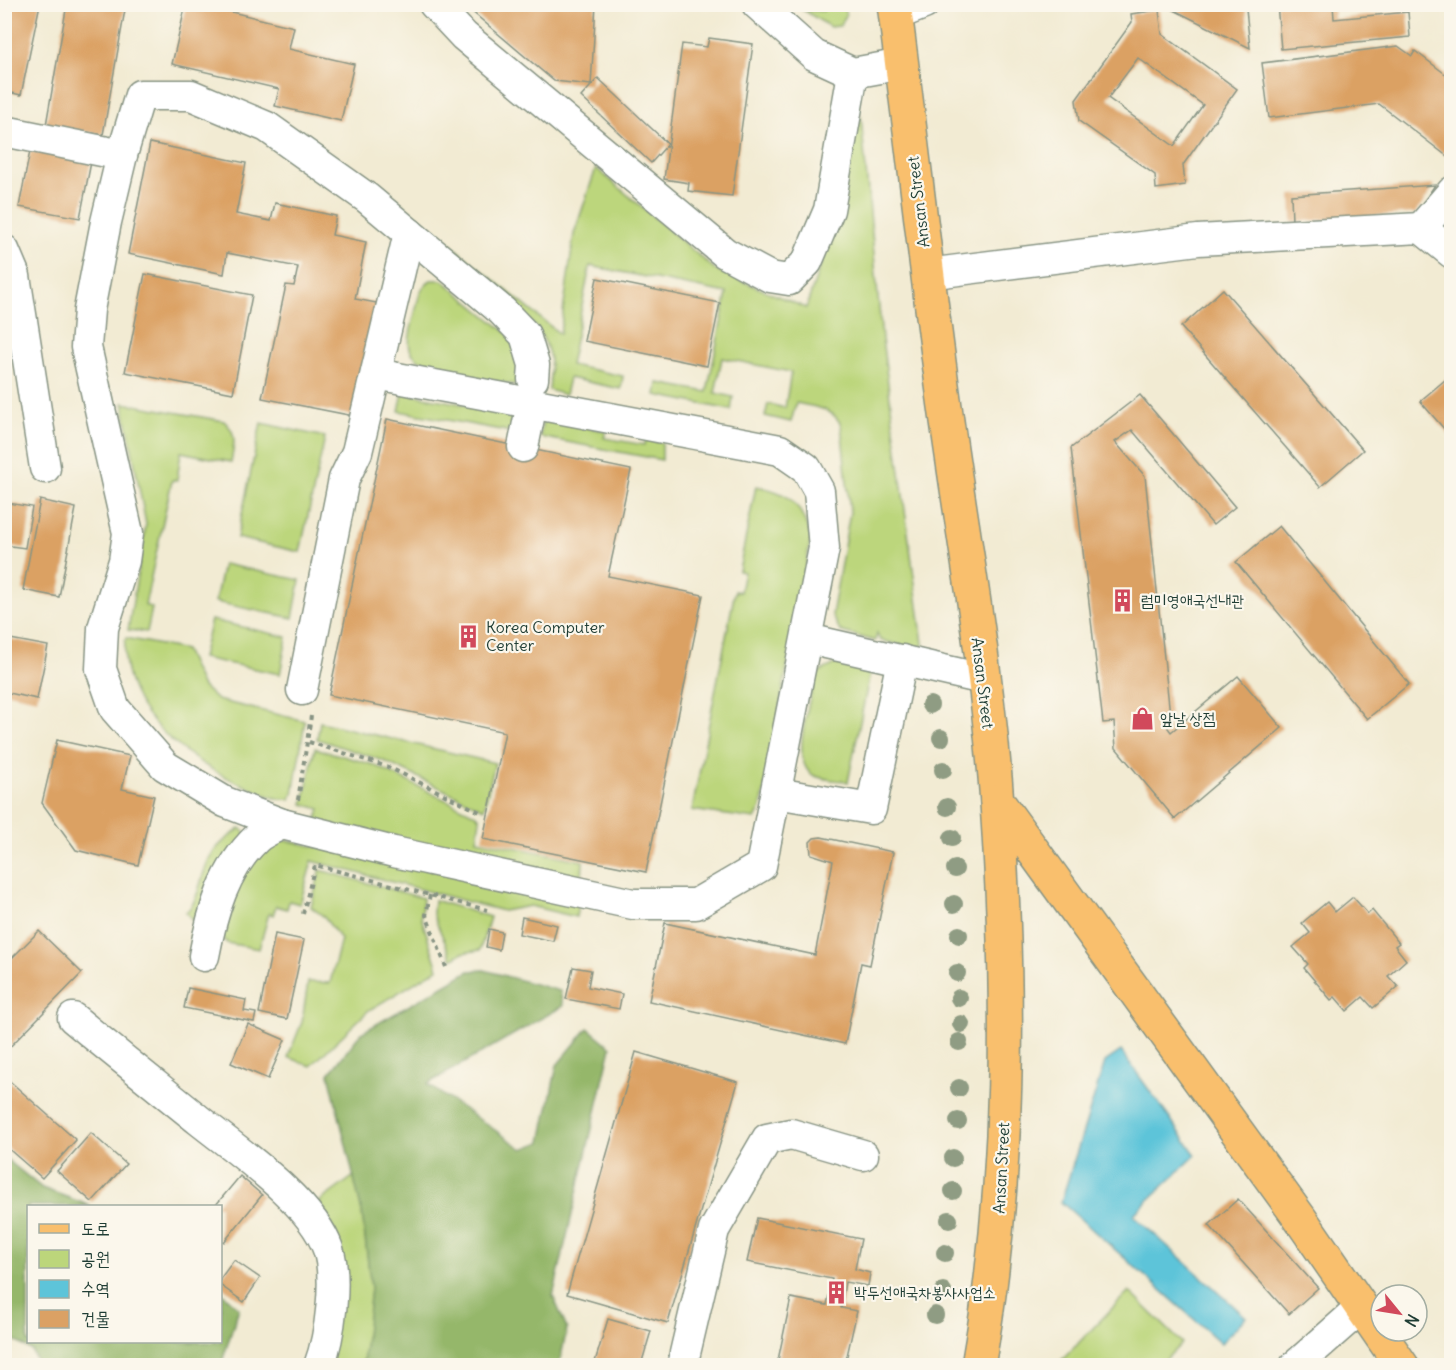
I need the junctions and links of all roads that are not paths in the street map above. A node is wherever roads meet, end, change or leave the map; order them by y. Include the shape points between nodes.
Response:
1 (434, 4) edge
2 (757, 4) edge
3 (905, 8) edge
4 (902, 64) junction
5 (853, 73) junction
6 (4, 131) edge
7 (122, 155) junction
8 (1452, 192) edge
9 (1421, 228) junction
10 (409, 233) junction
11 (4, 250) edge
12 (1452, 254) edge
13 (927, 274) junction
14 (376, 374) junction
15 (533, 379) dead end
16 (529, 418) dead end
17 (523, 447) dead end
18 (45, 468) dead end
19 (808, 639) junction
20 (902, 660) junction
21 (983, 679) junction
22 (302, 690) road end
23 (776, 793) junction
24 (997, 801) junction
25 (289, 826) junction
26 (204, 956) dead end
27 (73, 1018) dead end
28 (863, 1155) dead end
29 (1362, 1307) junction
30 (319, 1365) edge
31 (682, 1365) edge
32 (978, 1365) edge
33 (1294, 1365) edge
34 (1402, 1365) edge

1 - 5 street via 464,36 725,253 770,277 789,280 807,262 829,210
2 - 5 street via 814,55
3 - 4 main road, Ansan Street
4 - 5 street
4 - 13 main road, Ansan Street
6 - 7 street
7 - 10 street via 140,95 191,95 267,126
7 - 25 street via 89,310 86,347 128,533 124,561 103,628 101,669 115,709 165,766 225,802
8 - 9 street
9 - 12 street
9 - 13 street via 1198,240
10 - 14 street
10 - 15 street via 525,335 534,365
11 - 18 street via 15,276
13 - 21 main road, Ansan Street
14 - 19 street via 780,450 806,468 819,491 824,548
14 - 22 street via 357,452 344,479
16 - 17 street
19 - 20 street
19 - 23 street
20 - 21 street
20 - 23 street via 871,809
21 - 24 main road, Ansan Street
23 - 25 street via 761,866 696,904 633,904
24 - 29 main road
24 - 32 main road, Ansan Street via 1004,941 1003,1156 998,1236
25 - 26 street via 258,837 231,871 216,903
27 - 30 street via 304,1209 328,1248 333,1275
28 - 31 street via 791,1134 767,1139 714,1230
29 - 33 street
29 - 34 main road

